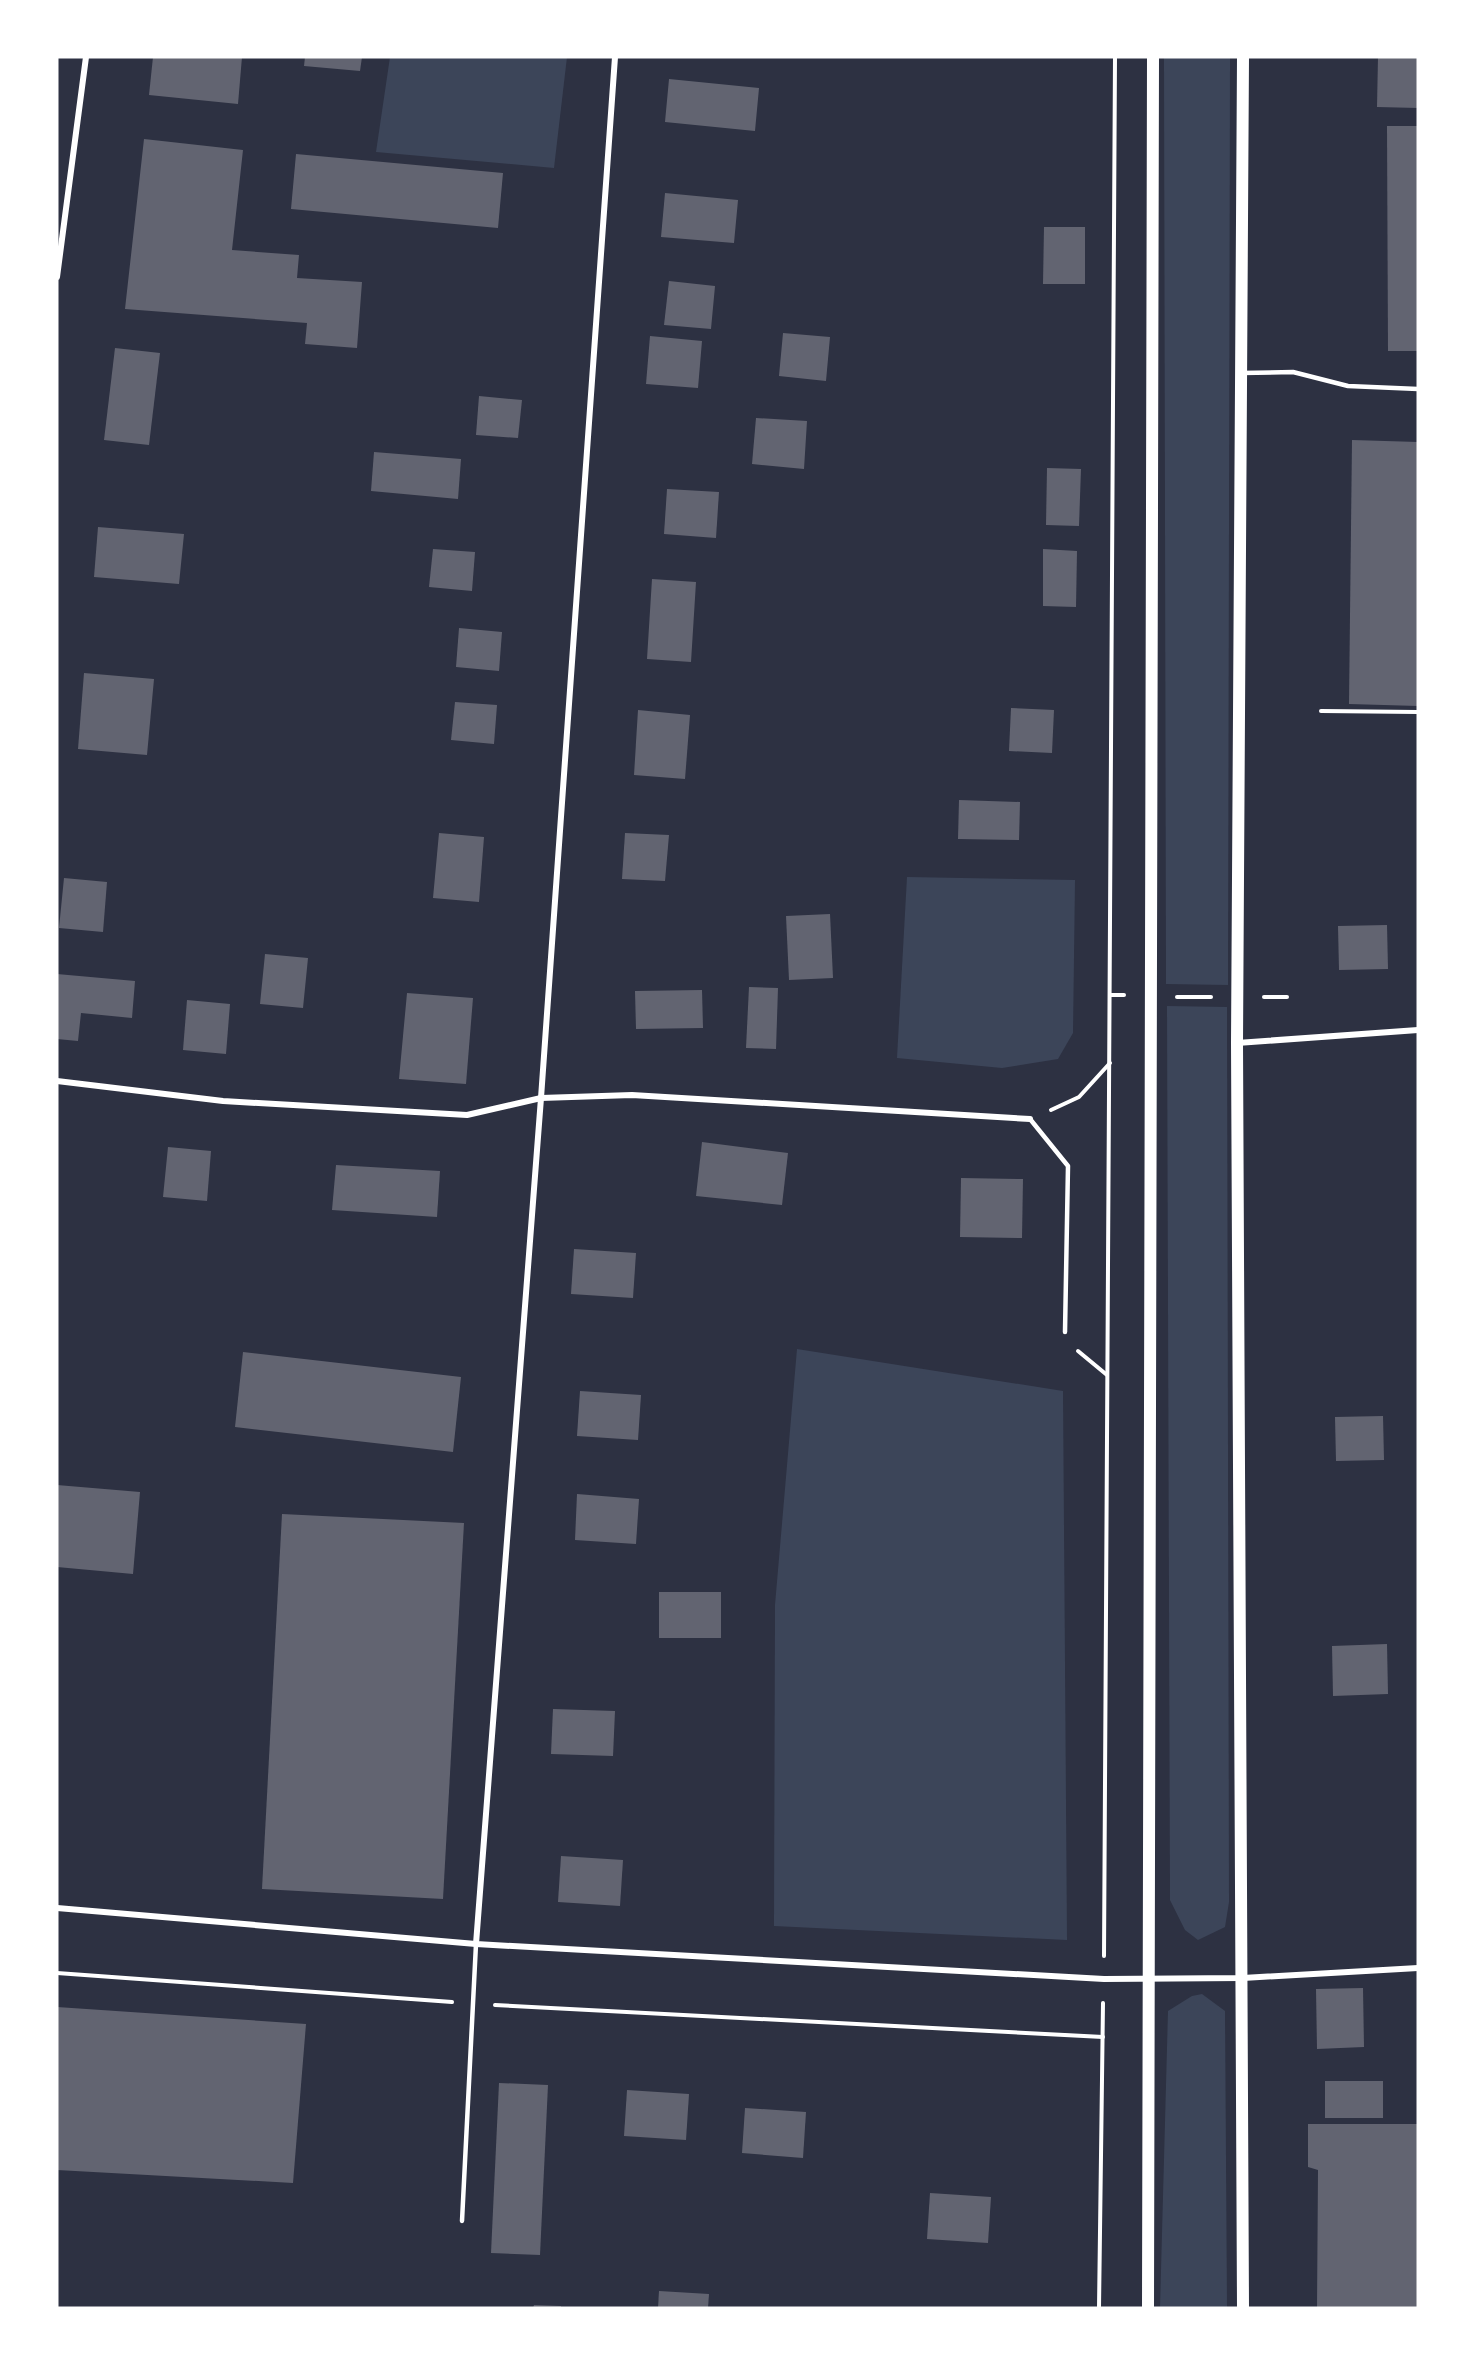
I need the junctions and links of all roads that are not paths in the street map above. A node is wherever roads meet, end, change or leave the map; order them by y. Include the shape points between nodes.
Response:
1 (86, 57) edge
2 (615, 57) edge
3 (1153, 57) edge
4 (1243, 57) edge
5 (57, 277) edge
6 (1241, 373) junction
7 (1418, 389) edge
8 (1418, 1030) edge
9 (1237, 1043) junction
10 (57, 1081) edge
11 (541, 1098) junction
12 (1030, 1119) joint
13 (1065, 1332) road end
14 (57, 1908) edge
15 (476, 1944) junction
16 (1418, 1968) edge
17 (1243, 1978) junction
18 (1150, 1980) junction
19 (462, 2221) dead end
20 (1148, 2308) edge
21 (1243, 2308) edge

1 - 5 street
2 - 11 street
3 - 18 main road
4 - 6 main road
6 - 7 lane via 1293,372 1348,386
6 - 9 main road
8 - 9 street
9 - 17 main road
10 - 11 street via 223,1101 466,1114
11 - 12 street via 632,1095
11 - 15 street
12 - 13 lane via 1068,1166
14 - 15 street
15 - 18 street
15 - 19 lane
16 - 17 street
17 - 18 street
17 - 21 main road
18 - 20 main road

